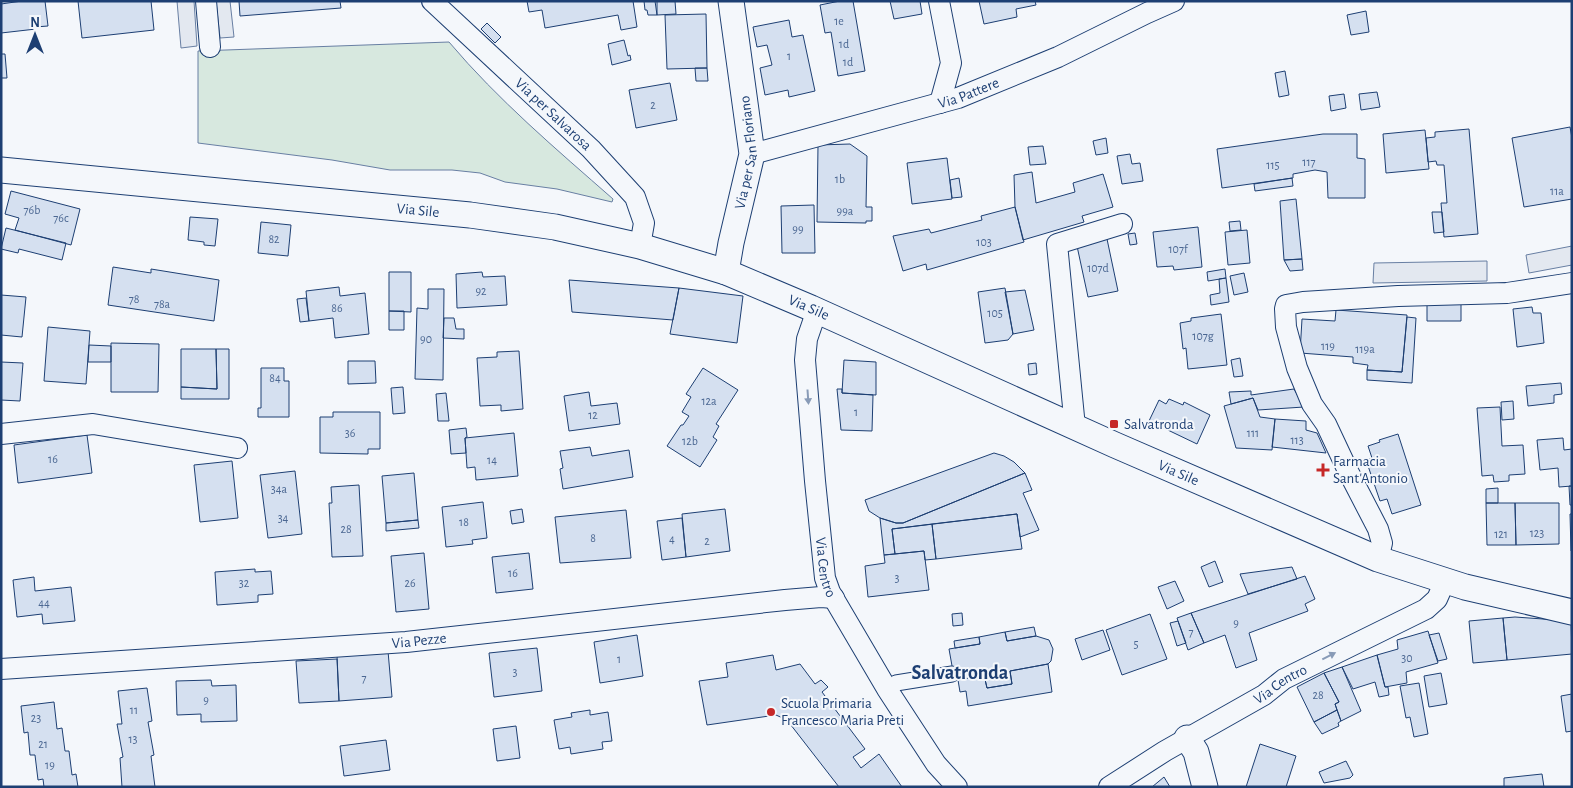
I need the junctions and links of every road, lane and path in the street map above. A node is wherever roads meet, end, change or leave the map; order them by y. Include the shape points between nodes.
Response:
1 (206, 1) edge
2 (432, 1) edge
3 (731, 1) edge
4 (939, 1) edge
5 (1174, 1) edge
6 (1146, 7) edge
7 (210, 46) dead end
8 (940, 103) junction
9 (752, 154) junction
10 (1, 170) edge
11 (1122, 224) dead end
12 (640, 246) junction
13 (726, 272) junction
14 (1572, 283) edge
15 (817, 310) junction
16 (1075, 427) junction
17 (1, 434) edge
18 (237, 448) dead end
19 (1378, 559) junction
20 (1445, 581) junction
21 (834, 598) junction
22 (1572, 612) edge
23 (1, 669) edge
24 (952, 674) dead end
25 (896, 683) dead end
26 (1187, 738) junction
27 (957, 787) edge
28 (1109, 787) edge
29 (1204, 787) edge

1 - 7 street
2 - 12 street, Via per Salvarosa via 591,149 635,197 644,223
3 - 9 street, Via per San Floriano
4 - 8 street via 951,63
5 - 6 street, Via Pattere
6 - 8 street, Via Pattere via 1058,57
8 - 9 street, Via Pattere
9 - 13 street, Via per San Floriano
10 - 12 street, Via Sile via 470,215 555,227
11 - 16 street via 1057,244
12 - 13 street, Via Sile
13 - 15 street, Via Sile
14 - 19 street via 1508,294 1398,296 1286,305 1286,327 1301,380 1378,529 1382,543
15 - 16 street, Via Sile
15 -> 21 street, Via Centro via 807,339 805,360 825,578
16 - 19 street, Via Sile
17 - 18 street via 93,424
19 - 20 street, Via Sile
20 - 22 street, Via Sile
26 -> 20 street, Via Centro via 1257,699 1284,679 1426,609 1437,599
21 - 23 street, Via Pezze via 785,600 406,642
21 - 27 street, Via Centro via 906,719 936,764
24 - 25 street
26 - 28 street, Via Centro
26 - 29 street via 1196,752

